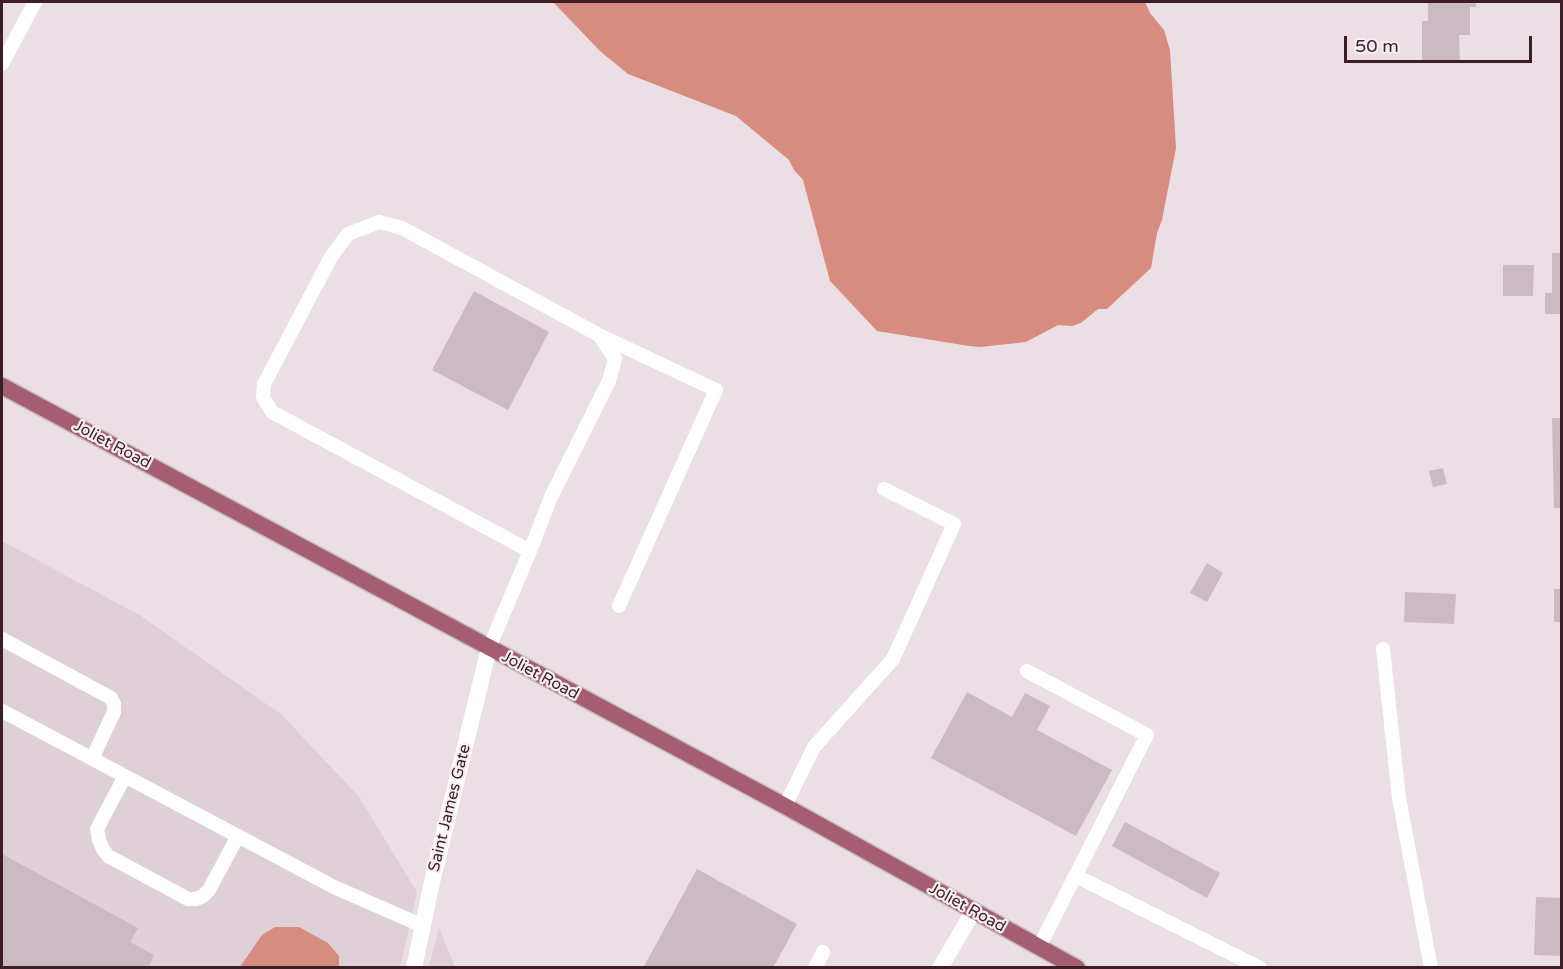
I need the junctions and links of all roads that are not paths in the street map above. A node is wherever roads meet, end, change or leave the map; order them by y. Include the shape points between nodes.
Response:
1 (35, 2) edge
2 (2, 64) edge
3 (599, 335) junction
4 (2, 386) edge
5 (884, 489) dead end
6 (530, 551) junction
7 (619, 606) dead end
8 (2, 639) edge
9 (489, 648) junction
10 (1383, 649) dead end
11 (1028, 671) dead end
12 (2, 711) edge
13 (92, 759) junction
14 (125, 776) junction
15 (785, 806) junction
16 (238, 836) junction
17 (1076, 876) junction
18 (973, 912) junction
19 (423, 926) junction
20 (1039, 947) junction
21 (823, 952) dead end
22 (414, 968) edge
23 (815, 968) edge
24 (940, 968) edge
25 (1077, 968) edge
26 (1260, 968) edge
27 (1431, 968) edge

1 - 2 lane
3 - 6 lane via 615,359 609,381 551,497
3 - 6 lane via 402,228 379,222 348,234 330,257 264,384 263,397 272,412
3 - 7 lane via 716,390
4 - 9 main road, Joliet Road
5 - 15 lane via 954,524 892,660 814,747
6 - 9 lane
8 - 13 lane via 111,698 114,712
9 - 15 main road, Joliet Road
9 - 19 street, Saint James Gate
10 - 27 lane via 1399,798
11 - 17 lane via 1147,735
12 - 13 lane
13 - 14 lane
14 - 16 lane
14 - 16 lane via 98,829 103,849 108,856 188,899 203,896 209,890
15 - 18 main road, Joliet Road
16 - 19 lane via 334,887
17 - 20 lane
17 - 26 lane
18 - 20 main road, Joliet Road
18 - 24 street
19 - 22 street, Saint James Gate
20 - 25 main road, Joliet Road
21 - 23 lane

